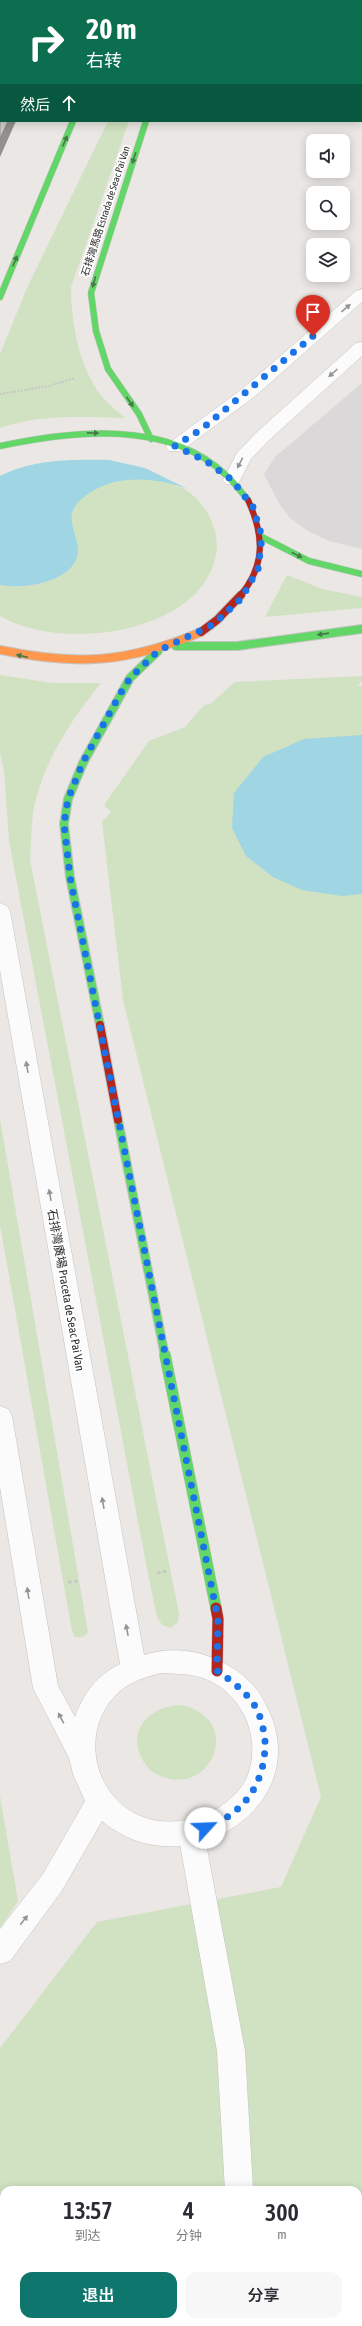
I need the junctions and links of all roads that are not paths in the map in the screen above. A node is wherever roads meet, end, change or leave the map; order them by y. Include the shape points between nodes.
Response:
1 (73, 122) edge
2 (146, 122) edge
3 (362, 294) edge
4 (0, 297) edge
5 (362, 347) edge
6 (151, 439) junction
7 (0, 446) edge
8 (175, 446) junction
9 (232, 480) junction
10 (262, 537) junction
11 (362, 574) edge
12 (362, 629) edge
13 (172, 646) junction
14 (0, 650) edge
15 (158, 651) junction
16 (0, 912) edge
17 (0, 1416) edge
18 (134, 1669) junction
19 (217, 1671) junction
20 (80, 1752) junction
21 (99, 1801) junction
22 (192, 1833) junction
23 (0, 1951) edge
24 (239, 2186) edge

4 -> 1 main road
2 -> 6 main road, 石排灣馬路 Estrada de Seac Pai Van via 91,293 96,331 108,369 139,414
8 -> 3 street via 248,393
5 -> 9 street via 262,437 243,457
7 -> 6 main road via 37,436 75,432 114,433
6 - 8 main road
8 - 9 main road via 206,461
9 - 10 main road via 253,507
10 -> 11 main road via 309,560
10 - 13 main road via 258,569 241,599 212,625
12 -> 13 main road via 237,646
13 - 15 main road
15 -> 14 main road via 114,660 68,662 24,657
15 - 19 main road via 130,678 95,739 68,799 64,824 72,885 218,1619
18 -> 16 street, 石排灣廣場 Praceta de Seac Pai Van
20 -> 17 street via 46,1688 28,1595
18 - 19 street via 162,1661 190,1662
18 - 20 street via 112,1682 93,1702 83,1726
19 - 22 street via 239,1687 256,1708 264,1732 265,1759 257,1785 241,1806 218,1823
20 - 21 street via 85,1778
21 - 22 street via 125,1822 157,1834
23 -> 21 street via 52,1883
22 - 24 street via 231,2051

